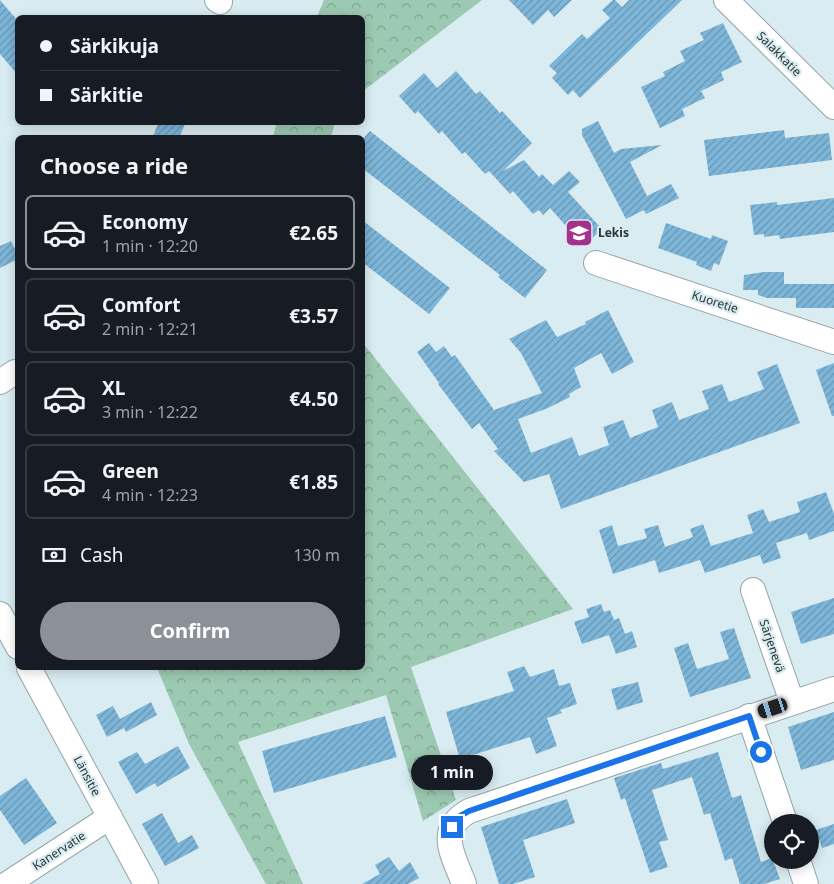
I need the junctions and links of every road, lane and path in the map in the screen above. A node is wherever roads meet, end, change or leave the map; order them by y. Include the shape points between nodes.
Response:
1 (726, 0) edge
2 (834, 108) edge
3 (596, 263) dead end
4 (834, 342) edge
5 (753, 590) dead end
6 (30, 670) edge
7 (834, 689) edge
8 (792, 702) junction
9 (749, 716) junction
10 (782, 814) edge
11 (110, 817) junction
12 (801, 869) edge
13 (7, 884) edge
14 (146, 884) edge
15 (464, 884) edge
16 (806, 884) edge

1 - 2 street, Salakkatie
3 - 4 street, Kuoretie
5 - 8 street, Särjenevä
6 - 11 street, Länsitie
7 - 8 street
8 - 9 street
9 - 10 street
9 - 15 street via 460,816 448,839
11 - 13 street, Kanervatie
11 - 14 street, Länsitie
12 - 16 street

